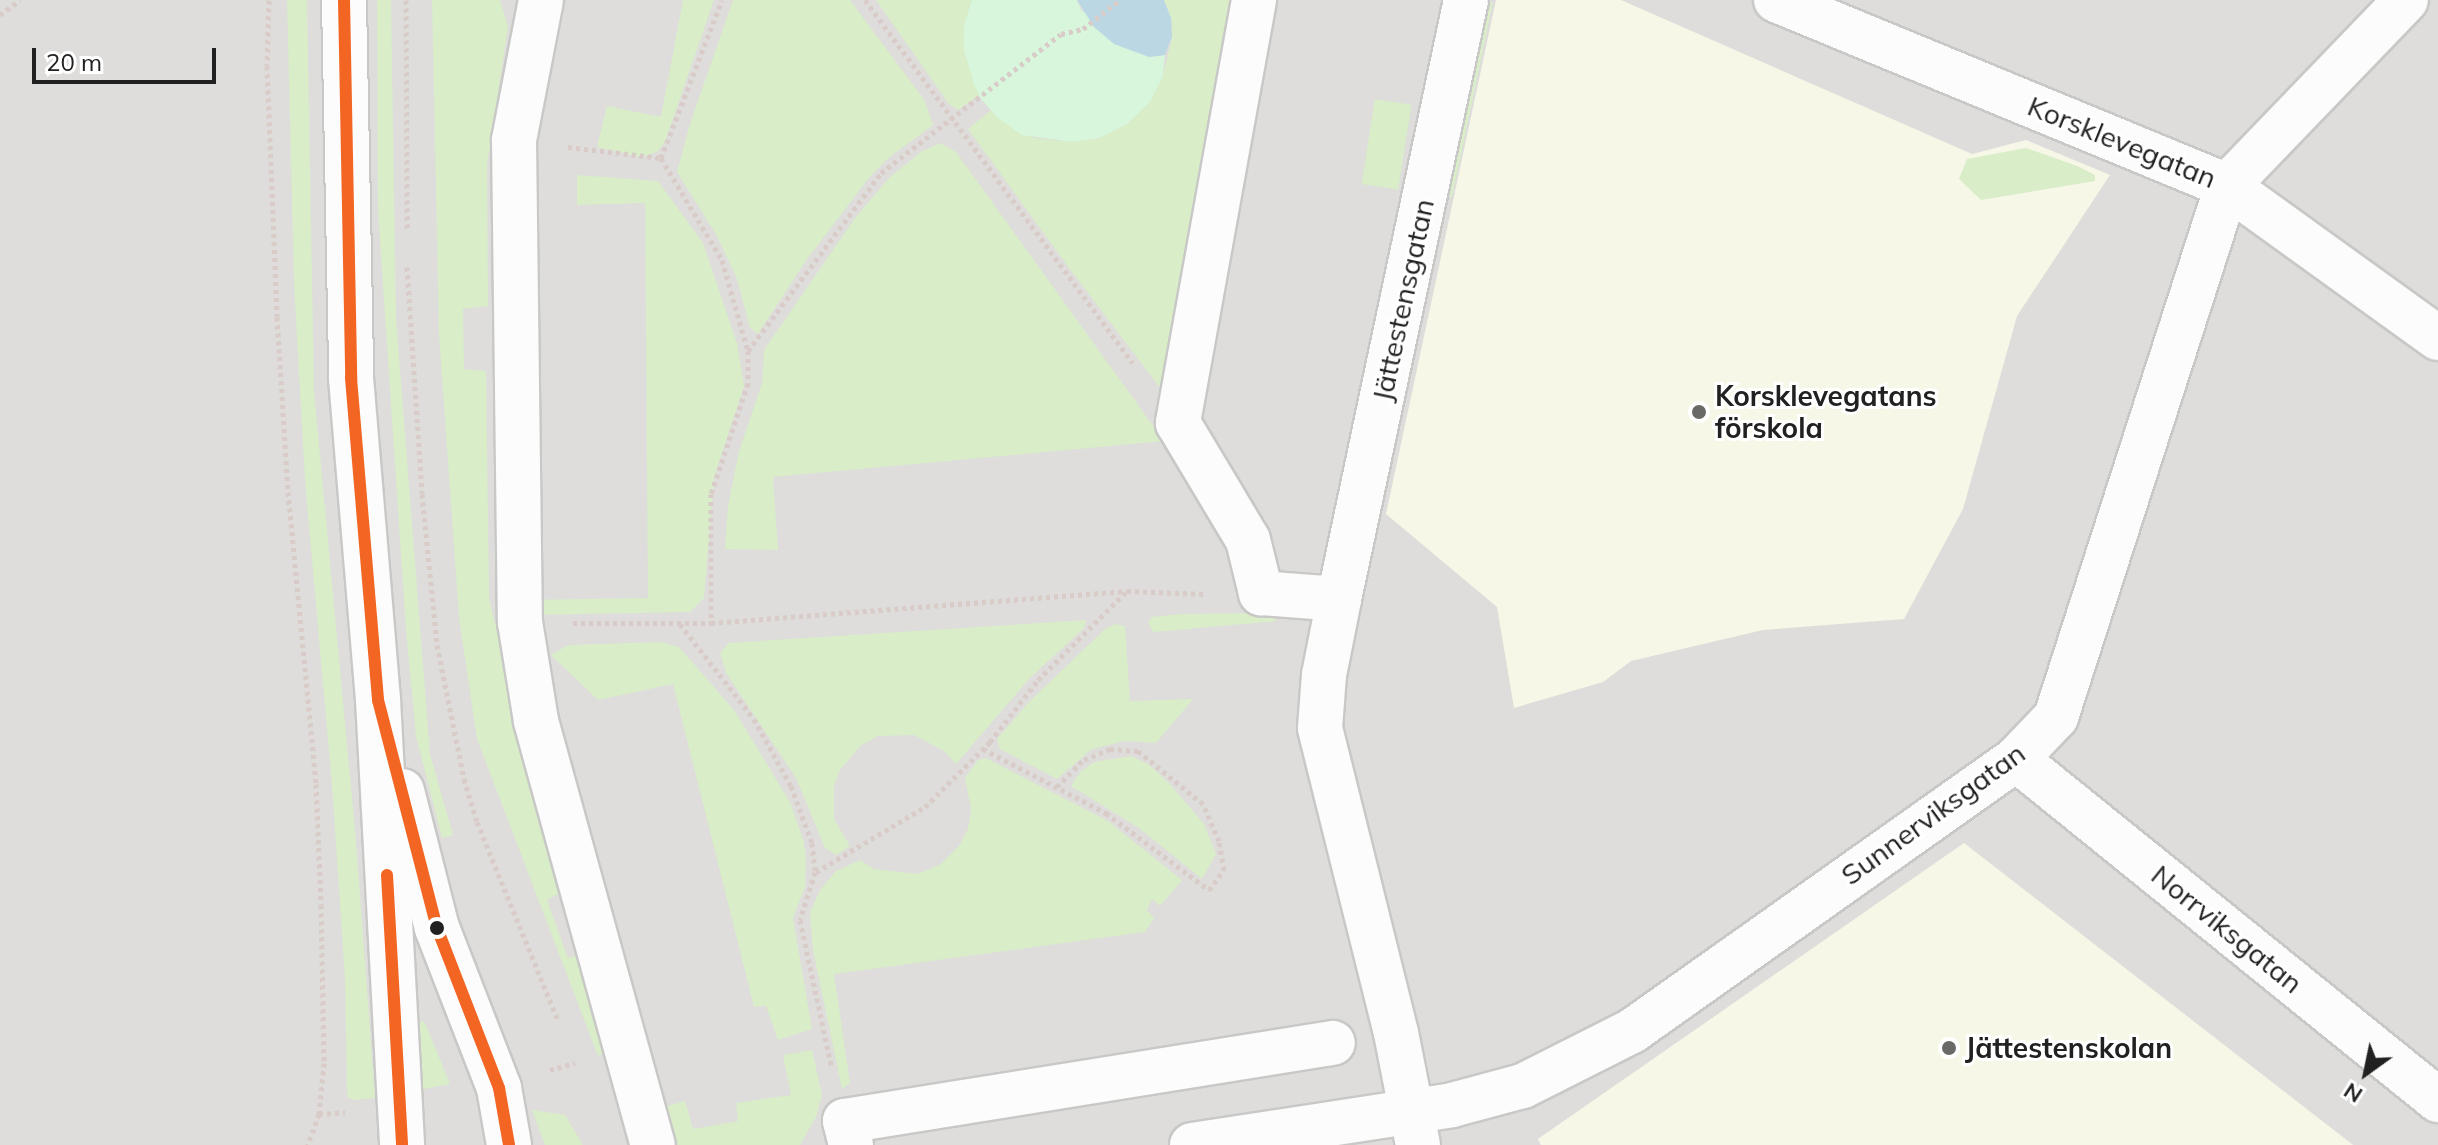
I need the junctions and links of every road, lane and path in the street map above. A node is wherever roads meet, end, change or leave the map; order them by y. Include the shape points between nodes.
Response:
1 (20, 0) edge
2 (269, 0) edge
3 (344, 0) edge
4 (406, 0) edge
5 (541, 0) edge
6 (722, 0) edge
7 (865, 0) edge
8 (1120, 0) edge
9 (1254, 0) edge
10 (1466, 0) edge
11 (1776, 0) edge
12 (2406, 0) edge
13 (0, 15) edge
14 (953, 121) junction
15 (514, 140) junction
16 (661, 158) junction
17 (2227, 186) junction
18 (407, 231) dead end
19 (407, 261) dead end
20 (2438, 338) edge
21 (748, 351) junction
22 (1178, 423) junction
23 (1127, 591) junction
24 (1261, 593) junction
25 (1339, 599) junction
26 (520, 622) junction
27 (680, 623) junction
28 (711, 623) junction
29 (378, 700) junction
30 (983, 749) junction
31 (2016, 759) junction
32 (1058, 786) junction
33 (815, 872) junction
34 (564, 1035) dead end
35 (1333, 1043) dead end
36 (570, 1049) dead end
37 (580, 1078) dead end
38 (2438, 1100) edge
39 (1414, 1128) edge
40 (848, 1133) edge
41 (308, 1145) edge
42 (402, 1145) edge
43 (509, 1145) edge
44 (653, 1145) edge
45 (1192, 1145) edge

1 - 13 path
2 - 41 path via 277,317 316,784 321,905 324,1063 319,1114
3 - 29 street via 351,378
4 - 18 path
5 - 15 street
6 - 16 path
7 - 14 path
8 - 14 path via 1083,29 1061,34
9 - 22 street
10 - 25 street, Jättestensgatan
11 - 17 street, Korsklevegatan
12 - 17 street, Sunnerviksgatan
14 - 21 path via 881,173
14 - 22 path
15 - 16 path
15 - 26 street
16 - 21 path via 722,260
17 - 20 street, Korsklevegatan
17 - 31 street, Sunnerviksgatan via 2056,717
19 - 34 path via 437,645 464,779
21 - 28 path via 748,383 711,494
22 - 24 street via 1248,540
23 - 24 path
23 - 28 path
23 - 30 path via 1038,680
24 - 25 street
25 - 39 street, Jättestensgatan via 1320,728 1396,1033
26 - 27 path
26 - 44 street via 536,721
27 - 28 path
27 - 33 path via 754,719 791,786 812,843
29 - 42 street
29 - 43 street via 437,928 499,1088
30 - 32 path
30 - 33 path via 925,807
31 - 38 street, Norrviksgatan
31 - 39 street, Sunnerviksgatan via 1632,1031 1523,1086 1452,1105
32 - 32 path via 1106,813 1209,890 1224,870 1219,841 1203,804 1138,751 1110,749 1082,761
33 - 40 path via 800,920
35 - 40 street
36 - 37 path
39 - 45 street, Sunnerviksgatan

